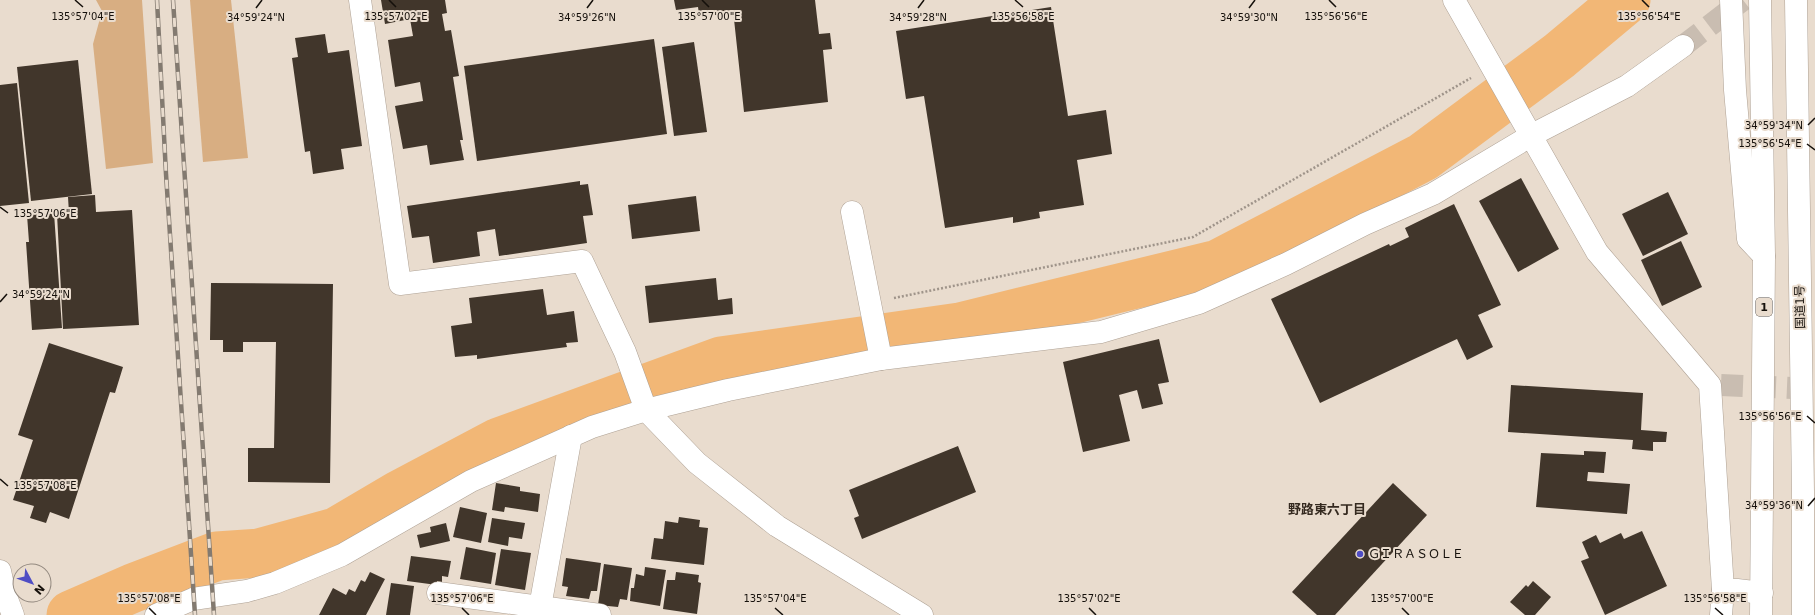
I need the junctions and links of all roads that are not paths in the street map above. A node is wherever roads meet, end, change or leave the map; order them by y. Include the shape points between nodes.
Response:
1 (360, 0) edge
2 (1454, 0) edge
3 (1731, 0) edge
4 (1760, 0) edge
5 (1796, 0) edge
6 (1683, 46) tunnel mouth
7 (1532, 135) junction
8 (852, 212) dead end
9 (1815, 221) edge
10 (1799, 253) junction
11 (1764, 256) junction
12 (881, 359) junction
13 (643, 404) junction
14 (571, 436) junction
15 (0, 572) edge
16 (1723, 590) junction
17 (438, 593) dead end
18 (1762, 593) junction
19 (540, 607) junction
20 (14, 615) edge
21 (156, 615) edge
22 (600, 615) edge
23 (922, 615) edge
24 (1721, 615) edge
25 (1761, 615) edge
26 (1802, 615) edge

1 - 13 main road via 400,284 582,262 625,352
2 - 7 main road
3 - 11 main road via 1734,90 1748,239
4 - 11 main road, 1
5 - 10 main road, 国道1号
6 - 7 main road via 1627,86
7 - 12 main road via 1433,194 1199,303 1101,332
7 - 16 main road via 1597,252 1716,385
8 - 12 main road
9 - 10 main road
10 - 26 main road, 国道1号 via 1803,492
11 - 18 main road, 1
12 - 13 main road via 728,390
13 - 14 main road
13 - 23 main road via 697,463 777,526
14 - 19 main road
14 - 21 main road via 471,481 342,555 275,583 248,591 193,599
15 - 20 main road via 5,594
16 - 18 main road
16 - 24 main road
17 - 19 main road
18 - 25 main road, 1
19 - 22 main road

